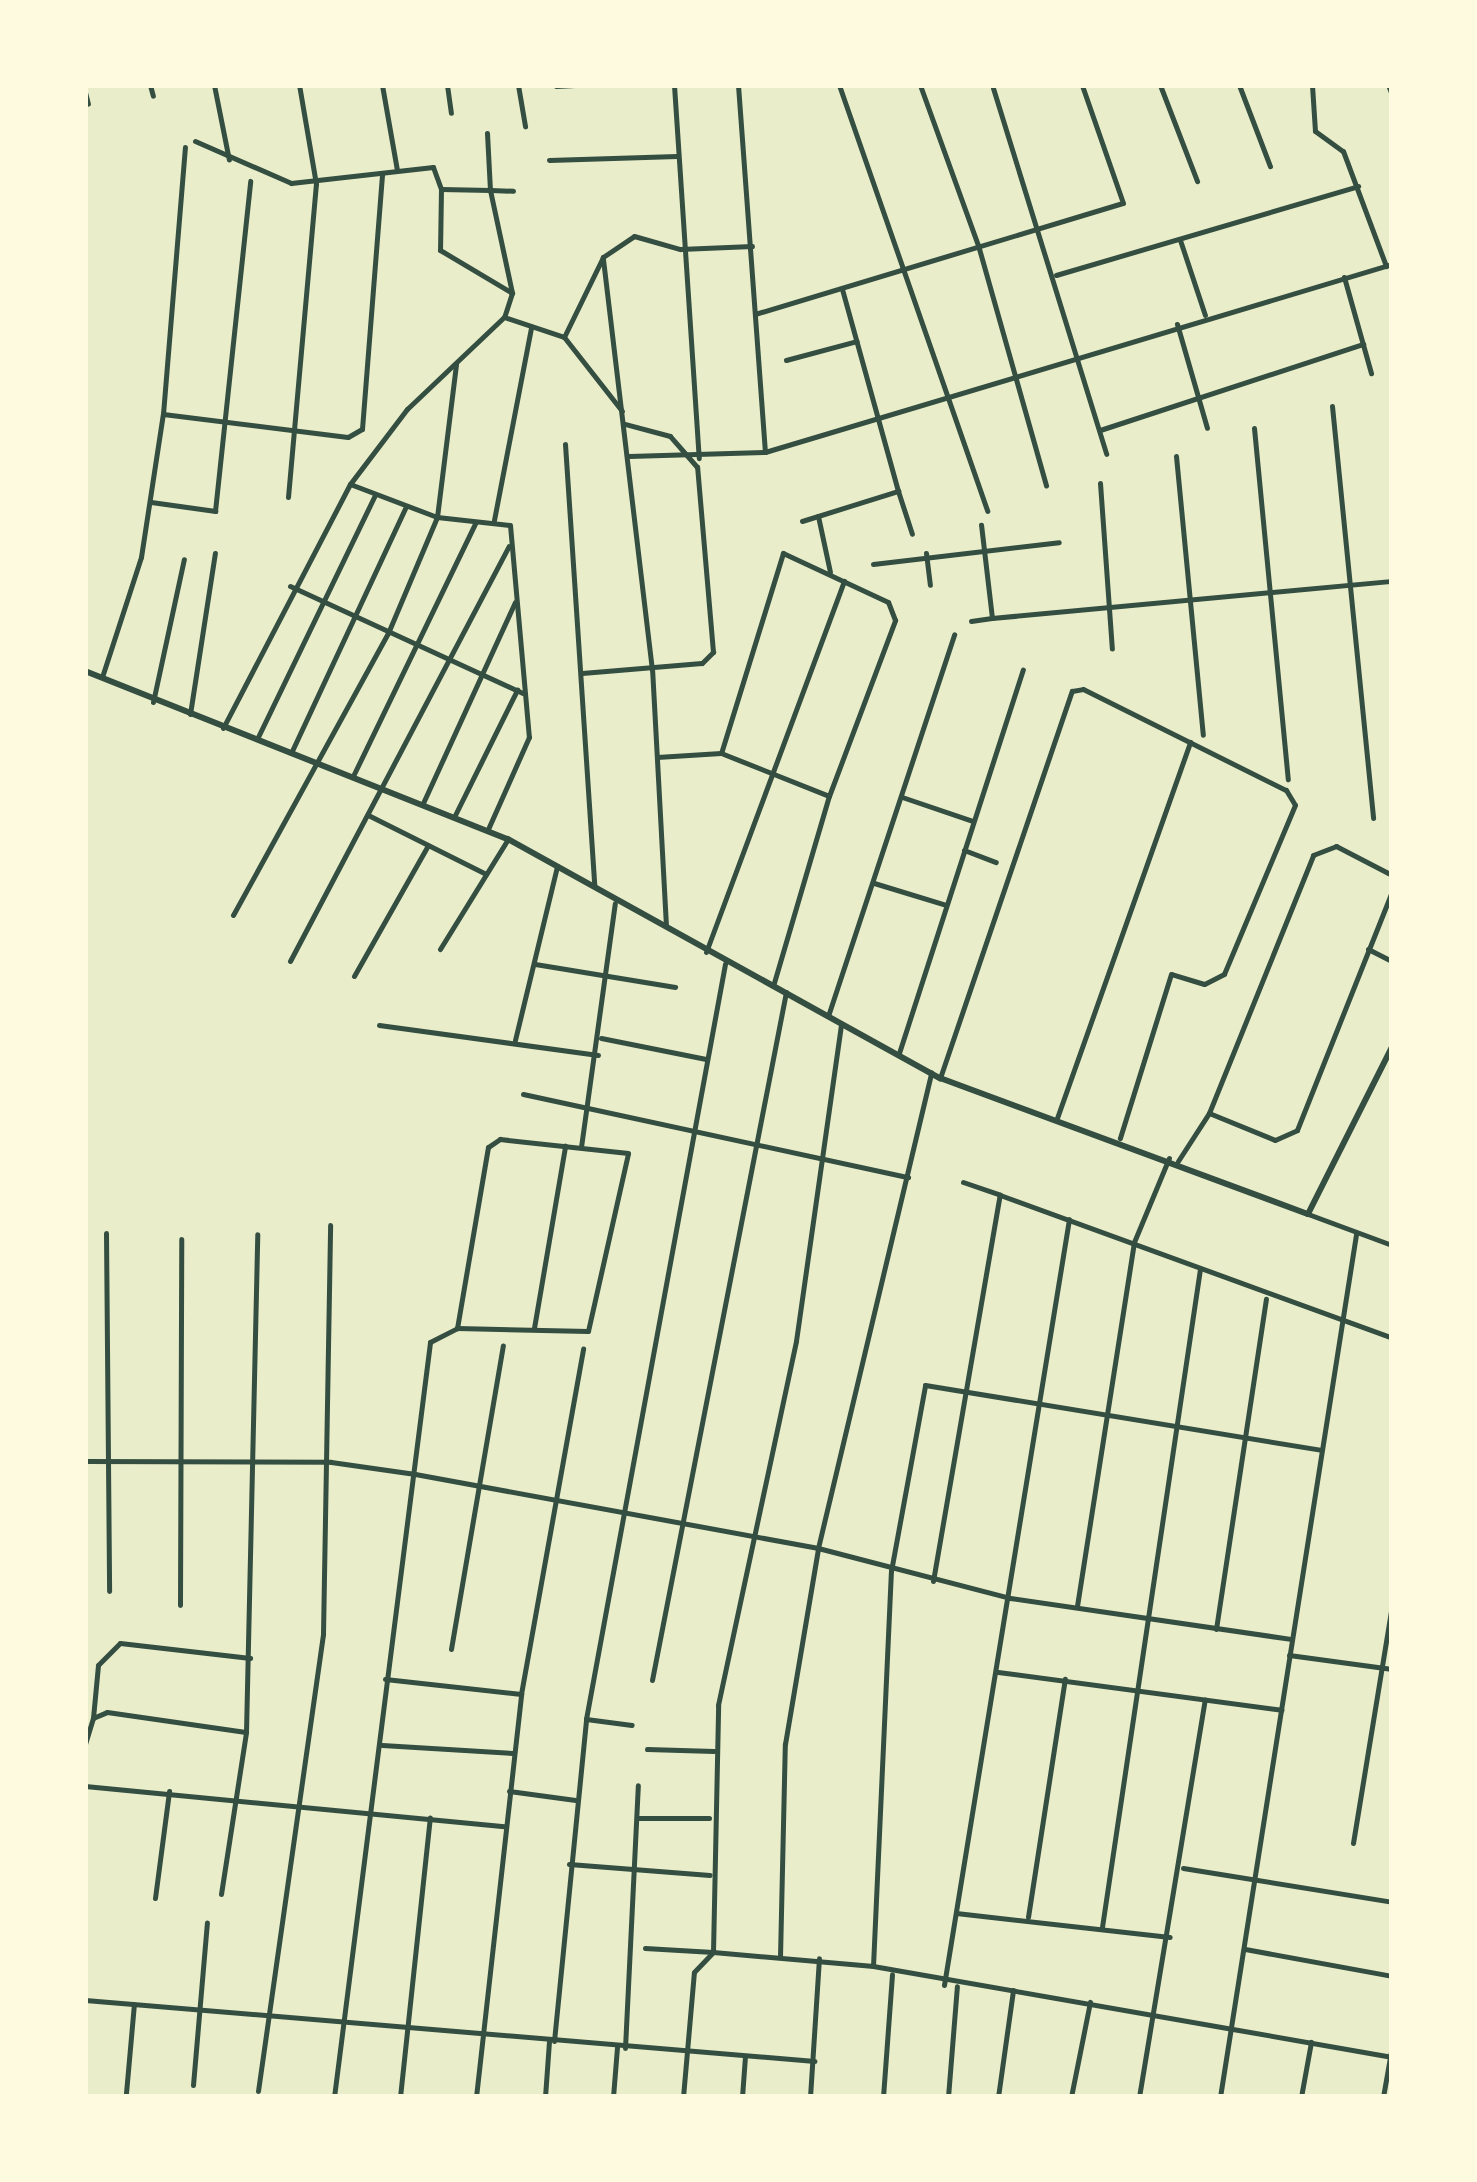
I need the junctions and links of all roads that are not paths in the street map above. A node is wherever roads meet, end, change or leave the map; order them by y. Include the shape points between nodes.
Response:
1 (150, 85) edge
2 (214, 85) edge
3 (298, 85) edge
4 (382, 85) edge
5 (447, 85) edge
6 (518, 85) edge
7 (575, 85) edge
8 (674, 85) edge
9 (738, 85) edge
10 (840, 85) edge
11 (920, 85) edge
12 (1082, 85) edge
13 (1160, 85) edge
14 (1239, 85) edge
15 (1312, 85) edge
16 (1389, 85) edge
17 (556, 86) edge
18 (993, 88) dead end
19 (85, 92) edge
20 (1392, 93) edge
21 (153, 96) dead end
22 (88, 104) dead end
23 (451, 113) dead end
24 (525, 126) dead end
25 (486, 132) dead end
26 (195, 141) dead end
27 (185, 147) dead end
28 (676, 156) junction
29 (229, 160) junction
30 (548, 160) dead end
31 (1270, 166) dead end
32 (397, 170) junction
33 (382, 175) junction
34 (250, 181) dead end
35 (1197, 181) dead end
36 (316, 184) junction
37 (1358, 186) junction
38 (441, 189) junction
39 (490, 190) junction
40 (513, 191) dead end
41 (1038, 228) junction
42 (1180, 240) junction
43 (752, 246) junction
44 (978, 246) junction
45 (680, 249) junction
46 (603, 257) junction
47 (1389, 265) edge
48 (903, 270) junction
49 (1056, 274) junction
50 (1344, 277) junction
51 (842, 288) junction
52 (512, 293) junction
53 (755, 314) junction
54 (1205, 315) junction
55 (504, 317) junction
56 (1177, 324) junction
57 (532, 327) junction
58 (564, 337) junction
59 (856, 341) junction
60 (1363, 344) junction
61 (1078, 355) junction
62 (786, 360) dead end
63 (456, 362) junction
64 (1371, 374) dead end
65 (1014, 375) junction
66 (947, 396) junction
67 (1197, 399) junction
68 (1332, 406) dead end
69 (624, 413) junction
70 (164, 414) junction
71 (878, 418) junction
72 (228, 419) junction
73 (625, 424) junction
74 (296, 428) junction
75 (1207, 428) dead end
76 (1254, 428) dead end
77 (1100, 430) junction
78 (566, 444) dead end
79 (765, 452) junction
80 (1106, 454) dead end
81 (629, 456) junction
82 (1176, 456) dead end
83 (695, 459) junction
84 (350, 484) junction
85 (1100, 484) dead end
86 (1046, 486) dead end
87 (898, 492) junction
88 (376, 494) junction
89 (288, 497) dead end
90 (149, 502) junction
91 (405, 508) junction
92 (987, 511) dead end
93 (818, 516) junction
94 (438, 517) junction
95 (802, 521) dead end
96 (476, 522) junction
97 (493, 522) junction
98 (981, 524) dead end
99 (912, 534) dead end
100 (1059, 542) dead end
101 (510, 544) junction
102 (984, 549) junction
103 (215, 553) dead end
104 (926, 553) junction
105 (184, 559) dead end
106 (873, 564) dead end
107 (830, 574) junction
108 (844, 581) junction
109 (1392, 581) edge
110 (930, 585) dead end
111 (1349, 585) junction
112 (290, 586) junction
113 (1270, 592) junction
114 (516, 599) junction
115 (1189, 600) junction
116 (326, 604) junction
117 (1108, 608) junction
118 (353, 616) junction
119 (992, 618) junction
120 (971, 620) dead end
121 (388, 633) junction
122 (954, 634) dead end
123 (418, 646) junction
124 (1112, 650) dead end
125 (452, 660) junction
126 (652, 670) junction
127 (1023, 670) dead end
128 (85, 671) edge
129 (582, 673) junction
130 (483, 674) junction
131 (102, 677) junction
132 (520, 692) junction
133 (153, 702) junction
134 (190, 714) junction
135 (223, 728) junction
136 (1203, 734) dead end
137 (256, 741) junction
138 (1190, 742) junction
139 (291, 753) junction
140 (721, 753) junction
141 (657, 757) junction
142 (316, 761) junction
143 (769, 773) junction
144 (353, 776) junction
145 (1288, 778) dead end
146 (382, 788) junction
147 (829, 796) junction
148 (902, 797) junction
149 (422, 803) junction
150 (455, 814) junction
151 (368, 815) junction
152 (1373, 818) dead end
153 (973, 821) junction
154 (488, 829) junction
155 (508, 838) junction
156 (428, 845) junction
157 (964, 850) junction
158 (996, 862) dead end
159 (558, 863) junction
160 (486, 874) junction
161 (1392, 875) edge
162 (874, 883) junction
163 (594, 885) junction
164 (1392, 891) edge
165 (615, 903) junction
166 (946, 905) junction
167 (233, 915) dead end
168 (666, 930) junction
169 (440, 949) dead end
170 (1368, 949) junction
171 (706, 952) junction
172 (290, 961) dead end
173 (1392, 961) edge
174 (534, 964) junction
175 (725, 964) junction
176 (354, 976) dead end
177 (608, 977) junction
178 (773, 986) junction
179 (675, 987) dead end
180 (786, 992) junction
181 (828, 1017) junction
182 (379, 1025) dead end
183 (841, 1025) junction
184 (601, 1038) junction
185 (514, 1041) junction
186 (1392, 1048) edge
187 (899, 1053) junction
188 (598, 1055) junction
189 (706, 1059) junction
190 (931, 1072) junction
191 (940, 1078) junction
192 (523, 1094) dead end
193 (588, 1106) junction
194 (1209, 1113) junction
195 (1057, 1118) junction
196 (694, 1126) junction
197 (1120, 1138) junction
198 (760, 1142) junction
199 (565, 1146) junction
200 (581, 1147) junction
201 (828, 1154) junction
202 (1169, 1158) junction
203 (1178, 1161) junction
204 (908, 1177) junction
205 (963, 1182) dead end
206 (1000, 1195) junction
207 (1308, 1214) junction
208 (1068, 1218) junction
209 (330, 1225) dead end
210 (106, 1233) dead end
211 (257, 1234) dead end
212 (1356, 1234) junction
213 (180, 1239) dead end
214 (1134, 1242) junction
215 (1392, 1246) edge
216 (1200, 1269) junction
217 (1266, 1300) junction
218 (1337, 1320) junction
219 (457, 1328) junction
220 (534, 1328) junction
221 (1392, 1338) edge
222 (502, 1345) dead end
223 (583, 1349) dead end
224 (970, 1388) junction
225 (1044, 1404) junction
226 (1108, 1412) junction
227 (1176, 1424) junction
228 (1245, 1436) junction
229 (1320, 1450) junction
230 (184, 1459) junction
231 (259, 1460) junction
232 (85, 1462) edge
233 (331, 1462) junction
234 (107, 1463) junction
235 (416, 1474) junction
236 (480, 1488) junction
237 (552, 1501) junction
238 (620, 1512) junction
239 (690, 1523) junction
240 (759, 1536) junction
241 (818, 1548) junction
242 (891, 1570) junction
243 (933, 1580) junction
244 (109, 1591) dead end
245 (1010, 1598) junction
246 (1392, 1604) edge
247 (180, 1605) dead end
248 (1077, 1606) junction
249 (1148, 1618) junction
250 (1216, 1629) junction
251 (1292, 1640) junction
252 (451, 1648) dead end
253 (1289, 1655) junction
254 (250, 1658) junction
255 (1382, 1668) junction
256 (1392, 1669) edge
257 (998, 1672) junction
258 (385, 1680) junction
259 (652, 1680) dead end
260 (1066, 1680) junction
261 (1137, 1690) junction
262 (521, 1694) junction
263 (1205, 1699) junction
264 (1281, 1710) junction
265 (93, 1718) junction
266 (586, 1718) junction
267 (632, 1724) dead end
268 (246, 1732) junction
269 (85, 1744) edge
270 (380, 1744) junction
271 (647, 1749) dead end
272 (714, 1752) junction
273 (513, 1754) junction
274 (638, 1785) dead end
275 (85, 1786) edge
276 (168, 1791) junction
277 (508, 1791) junction
278 (237, 1798) junction
279 (575, 1800) junction
280 (300, 1805) junction
281 (371, 1810) junction
282 (430, 1818) junction
283 (636, 1818) junction
284 (709, 1818) junction
285 (504, 1826) junction
286 (1353, 1843) dead end
287 (568, 1864) junction
288 (1182, 1868) junction
289 (710, 1875) junction
290 (634, 1876) junction
291 (1256, 1879) junction
292 (221, 1894) dead end
293 (155, 1898) dead end
294 (1392, 1902) edge
295 (956, 1912) junction
296 (1028, 1917) junction
297 (207, 1923) dead end
298 (1102, 1928) junction
299 (1170, 1937) junction
300 (645, 1948) dead end
301 (1245, 1949) junction
302 (713, 1952) junction
303 (780, 1957) junction
304 (819, 1958) junction
305 (872, 1966) junction
306 (892, 1974) junction
307 (1392, 1976) edge
308 (944, 1984) junction
309 (957, 1986) junction
310 (1013, 1990) junction
311 (85, 2000) edge
312 (1090, 2002) junction
313 (134, 2004) junction
314 (200, 2009) junction
315 (1154, 2013) junction
316 (268, 2016) junction
317 (339, 2022) junction
318 (408, 2028) junction
319 (1233, 2028) junction
320 (478, 2034) junction
321 (551, 2041) junction
322 (1311, 2042) junction
323 (1392, 2046) edge
324 (621, 2047) junction
325 (688, 2051) junction
326 (745, 2056) junction
327 (1391, 2056) edge
328 (814, 2061) junction
329 (193, 2085) dead end
330 (258, 2091) dead end
331 (126, 2093) dead end
332 (334, 2097) edge
333 (400, 2097) edge
334 (476, 2097) edge
335 (545, 2097) edge
336 (613, 2097) edge
337 (683, 2097) edge
338 (742, 2097) edge
339 (810, 2097) edge
340 (883, 2097) edge
341 (948, 2097) edge
342 (998, 2097) edge
343 (1071, 2097) edge
344 (1139, 2097) edge
345 (1220, 2097) edge
346 (1302, 2097) edge
347 (1383, 2097) edge

1 - 21 street
2 - 29 street
3 - 36 street
4 - 32 street
5 - 23 street
6 - 24 street
7 - 17 street
8 - 28 street
9 - 43 street
10 - 48 street
11 - 44 street
12 - 41 street via 1123,203
13 - 35 street
14 - 31 street
15 - 37 street via 1315,131 1343,151
16 - 20 street
18 - 41 street
19 - 22 street
25 - 39 street
26 - 29 street
27 - 70 street
28 - 30 street
28 - 45 street
29 - 36 street
32 - 33 street
32 - 38 street via 437,167
33 - 36 street
33 - 74 street via 362,429 348,438
34 - 72 street
36 - 74 street
37 - 42 street
37 - 47 street
38 - 39 street
38 - 52 street via 440,250
39 - 40 street
39 - 52 street
41 - 44 street
41 - 49 street
42 - 49 street
42 - 54 street
43 - 45 street
43 - 53 street
44 - 48 street
44 - 65 street
45 - 46 street via 634,236
45 - 83 street
46 - 58 street
46 - 69 street
47 - 50 street
48 - 51 street
48 - 66 street
49 - 61 street
50 - 54 street
50 - 60 street
51 - 53 street
51 - 59 street
52 - 55 street
53 - 79 street
54 - 56 street
55 - 57 street
55 - 63 street
56 - 61 street
56 - 67 street
57 - 58 street
57 - 97 street
58 - 69 street
59 - 62 street
59 - 71 street
60 - 64 street
60 - 67 street
61 - 65 street
61 - 77 street
63 - 84 street
63 - 94 street
65 - 66 street
65 - 86 street
66 - 71 street
66 - 92 street
67 - 75 street
67 - 77 street
68 - 111 street
69 - 73 street
70 - 72 street
70 - 90 street
71 - 79 street
71 - 87 street
72 - 74 street
72 - 90 street via 216,511
73 - 81 street
73 - 83 street via 670,436
74 - 89 street
76 - 113 street
77 - 80 street
78 - 129 street
79 - 83 street
81 - 83 street
81 - 126 street
82 - 115 street
83 - 126 street via 713,652 702,663
84 - 88 street
84 - 112 street
85 - 117 street
87 - 93 street
87 - 99 street
88 - 91 street
88 - 116 street
90 - 131 street
91 - 94 street
91 - 118 street
93 - 95 street
93 - 107 street
94 - 96 street
94 - 121 street
96 - 97 street
96 - 123 street
97 - 101 street via 510,525
98 - 102 street
100 - 102 street
101 - 114 street
101 - 125 street
102 - 104 street
102 - 119 street
103 - 134 street
104 - 106 street
104 - 110 street
105 - 133 street
107 - 108 street
107 - 140 street via 775,556
108 - 143 street
108 - 147 street via 888,602 896,620
109 - 111 street
111 - 113 street
111 - 152 street
112 - 116 street
112 - 135 street
113 - 115 street
113 - 145 street
114 - 130 street
114 - 132 street
115 - 117 street
115 - 136 street
116 - 118 street
116 - 137 street
117 - 119 street
117 - 124 street
118 - 121 street
118 - 139 street
119 - 120 street
121 - 123 street
121 - 142 street
122 - 148 street
123 - 125 street
123 - 144 street
125 - 130 street
125 - 146 street
126 - 129 street
126 - 141 street
127 - 153 street
128 - 131 street
129 - 163 street
130 - 132 street
130 - 149 street
131 - 133 street
132 - 150 street
132 - 154 street via 528,744
133 - 134 street
134 - 135 street
135 - 137 street
137 - 139 street
138 - 191 street via 1072,691
138 - 195 street
138 - 197 street via 1286,790 1295,805 1224,974 1204,984 1171,974
139 - 142 street
140 - 141 street
140 - 143 street
141 - 168 street
142 - 144 street
142 - 167 street
143 - 147 street
143 - 171 street
144 - 146 street
146 - 149 street
146 - 151 street
147 - 178 street
148 - 153 street
148 - 162 street
149 - 150 street
150 - 154 street
151 - 156 street
151 - 172 street
153 - 157 street
154 - 155 street
155 - 159 street
155 - 160 street
156 - 160 street
156 - 176 street
157 - 158 street
157 - 166 street
159 - 163 street
159 - 174 street
160 - 169 street
161 - 194 street via 1336,846 1314,855
162 - 166 street
162 - 181 street
163 - 165 street
164 - 170 street
165 - 168 street
165 - 177 street
166 - 187 street
168 - 171 street
170 - 173 street
170 - 194 street via 1291,1136 1275,1140
171 - 175 street
174 - 177 street
174 - 185 street
175 - 178 street
175 - 189 street
177 - 179 street
177 - 184 street
178 - 180 street
180 - 181 street
180 - 198 street
181 - 183 street
182 - 185 street
183 - 187 street
183 - 201 street
184 - 188 street
184 - 189 street
185 - 188 street
186 - 207 street
187 - 190 street
188 - 193 street
189 - 196 street
190 - 191 street
190 - 204 street
191 - 195 street
192 - 193 street
193 - 196 street
193 - 200 street
194 - 203 street
195 - 197 street
196 - 198 street
196 - 238 street
197 - 202 street
198 - 201 street
198 - 239 street
199 - 200 street
199 - 219 street via 500,1138 488,1147
199 - 220 street
200 - 220 street via 629,1158 590,1327 578,1336
201 - 204 street
201 - 240 street
202 - 203 street
202 - 214 street
203 - 207 street
204 - 241 street
205 - 206 street
206 - 208 street
206 - 224 street
207 - 212 street
208 - 214 street
208 - 225 street
209 - 233 street
210 - 234 street
211 - 231 street
212 - 215 street
212 - 218 street
213 - 230 street
214 - 216 street
214 - 226 street
216 - 217 street
216 - 227 street
217 - 218 street
217 - 228 street
218 - 221 street
218 - 229 street
219 - 220 street
219 - 235 street via 430,1342
222 - 236 street
223 - 237 street
224 - 225 street
224 - 242 street via 924,1388
224 - 243 street
225 - 226 street
225 - 245 street
226 - 227 street
226 - 248 street
227 - 228 street
227 - 249 street
228 - 229 street
228 - 250 street
229 - 251 street
230 - 231 street
230 - 234 street
230 - 247 street
231 - 233 street
231 - 254 street
232 - 234 street
233 - 235 street
233 - 280 street via 323,1634
234 - 244 street
235 - 236 street
235 - 258 street
236 - 237 street
236 - 252 street
237 - 238 street
237 - 262 street
238 - 239 street
238 - 266 street
239 - 240 street
239 - 259 street
240 - 241 street
240 - 272 street
241 - 242 street
241 - 303 street via 785,1744
242 - 243 street
242 - 305 street
243 - 245 street
245 - 248 street
245 - 257 street
246 - 255 street
248 - 249 street
249 - 250 street
249 - 261 street
250 - 251 street
251 - 253 street
253 - 255 street
253 - 264 street
254 - 265 street via 120,1644 98,1665
254 - 268 street
255 - 256 street
255 - 286 street
257 - 260 street
257 - 295 street
258 - 262 street
258 - 270 street
260 - 261 street
260 - 296 street
261 - 263 street
261 - 298 street
262 - 273 street
263 - 264 street
263 - 288 street
264 - 291 street
265 - 268 street
265 - 269 street
266 - 267 street
266 - 279 street
268 - 278 street
270 - 273 street
270 - 281 street
271 - 272 street
272 - 284 street
273 - 277 street
274 - 283 street
275 - 276 street
276 - 278 street
276 - 293 street
277 - 279 street
277 - 285 street
278 - 280 street
278 - 292 street
279 - 287 street
280 - 281 street
280 - 316 street
281 - 282 street
281 - 317 street
282 - 285 street
282 - 318 street
283 - 284 street
283 - 290 street
284 - 289 street
285 - 320 street
287 - 290 street
287 - 321 street
288 - 291 street
288 - 299 street
289 - 290 street
289 - 302 street
290 - 324 street
291 - 294 street
291 - 301 street
295 - 296 street
295 - 308 street
296 - 298 street
297 - 314 street
298 - 299 street
299 - 315 street
300 - 302 street
301 - 307 street
301 - 319 street
302 - 303 street
302 - 325 street via 694,1972
303 - 304 street
304 - 305 street
304 - 328 street
305 - 306 street
306 - 308 street
306 - 340 street
308 - 309 street
309 - 310 street
309 - 341 street
310 - 312 street
310 - 342 street
311 - 313 street
312 - 315 street
312 - 343 street
313 - 314 street
313 - 331 street
314 - 316 street
314 - 329 street
315 - 319 street
315 - 344 street
316 - 317 street
316 - 330 street
317 - 318 street
317 - 332 street
318 - 320 street
318 - 333 street
319 - 322 street
319 - 345 street
320 - 321 street
320 - 334 street
321 - 324 street
321 - 335 street
322 - 327 street
322 - 346 street
323 - 327 street
324 - 325 street
324 - 336 street
325 - 326 street
325 - 337 street
326 - 328 street
326 - 338 street
327 - 347 street
328 - 339 street

